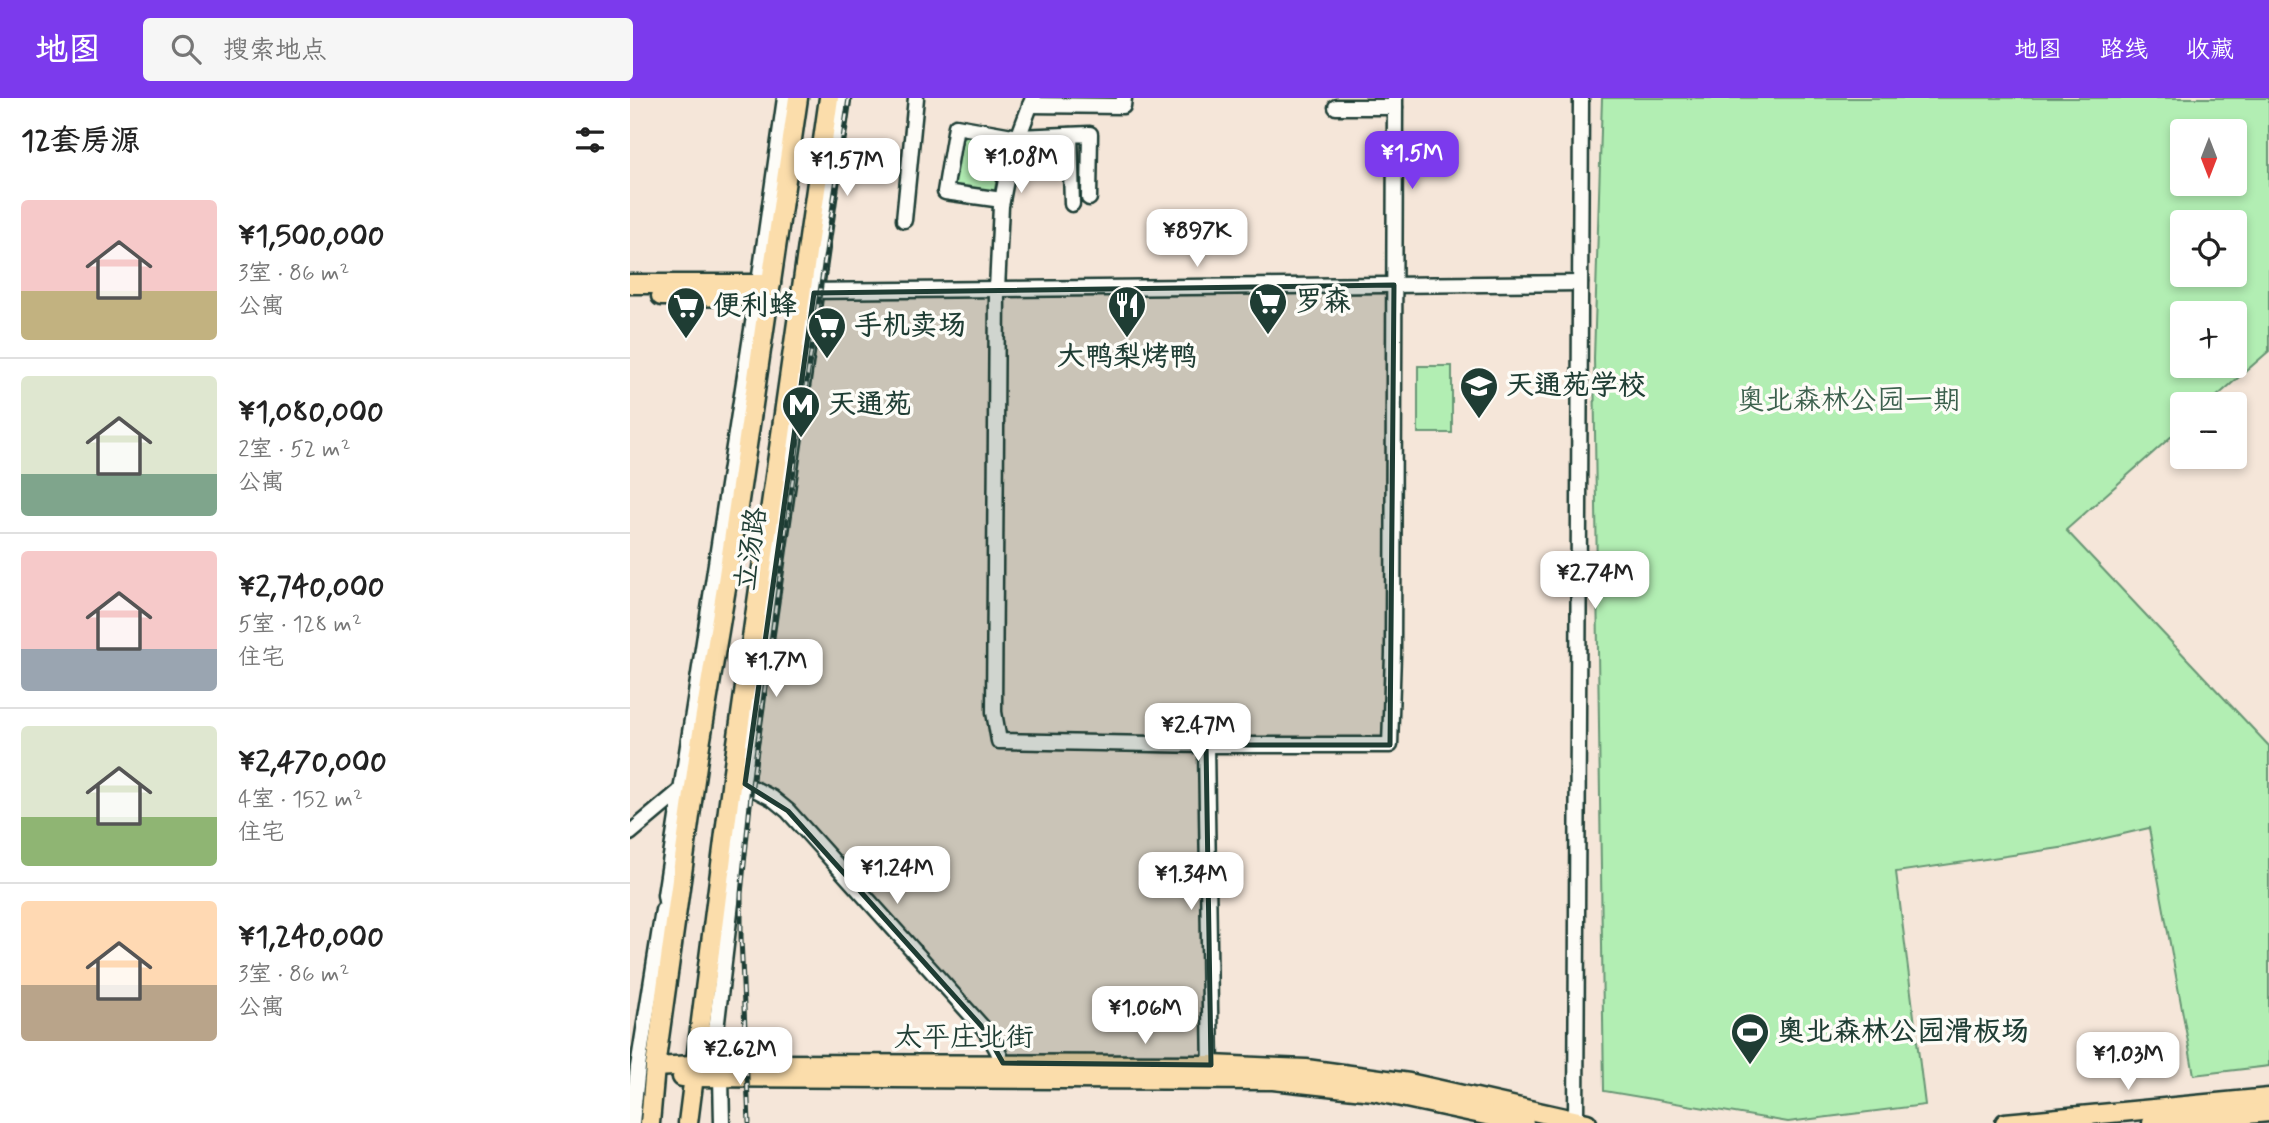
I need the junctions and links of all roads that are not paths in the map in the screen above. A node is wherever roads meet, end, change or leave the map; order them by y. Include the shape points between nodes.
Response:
1 (785, 98) edge
2 (798, 98) edge
3 (829, 98) edge
4 (843, 98) edge
5 (916, 98) edge
6 (1124, 98) edge
7 (1581, 98) edge
8 (1032, 101) edge
9 (1395, 103) edge
10 (1336, 107) dead end
11 (1070, 135) junction
12 (1018, 137) junction
13 (1089, 198) dead end
14 (1002, 200) junction
15 (1072, 204) dead end
16 (904, 219) dead end
17 (1580, 283) junction
18 (630, 284) edge
19 (1394, 285) junction
20 (997, 289) junction
21 (764, 291) junction
22 (808, 292) junction
23 (630, 296) edge
24 (1206, 746) junction
25 (738, 781) junction
26 (680, 791) junction
27 (630, 833) edge
28 (665, 895) junction
29 (673, 949) junction
30 (705, 1071) junction
31 (1003, 1071) junction
32 (641, 1072) edge
33 (1211, 1072) junction
34 (2262, 1109) edge
35 (1580, 1122) edge
36 (632, 1123) edge
37 (650, 1123) edge
38 (688, 1123) edge
39 (722, 1123) edge
40 (1524, 1123) edge
41 (2005, 1123) edge
42 (2152, 1123) edge

1 - 21 street, 立汤路
2 - 21 main road, 立汤路
3 - 22 main road, 立汤路
4 - 22 street, 立汤路 via 827,218
5 - 16 street
6 - 8 street via 1123,106
7 - 17 street
8 - 12 street
9 - 10 street
9 - 19 street
11 - 12 street
11 - 13 street via 1090,134
11 - 15 street
12 - 14 street
12 - 14 street via 956,127 945,192
14 - 20 street
17 - 19 street
17 - 35 street
18 - 21 main road
19 - 20 street
19 - 24 street via 1390,745
20 - 22 street
20 - 24 street via 994,712 999,741
21 - 23 main road
21 - 26 street, 立汤路
21 - 29 main road, 立汤路 via 729,570
22 - 25 main road, 立汤路
24 - 33 street
25 - 30 main road, 立汤路
25 - 31 street via 788,811 984,1029 996,1046
26 - 27 street
26 - 28 street, 立汤路
28 - 29 street, 立汤路
28 - 32 street
29 - 32 main road, 立汤路
30 - 31 main road, 太平庄北街
30 - 32 main road, 太平庄北街
30 - 38 main road, 立汤路
30 - 39 street
31 - 33 main road, 太平庄北街
32 - 36 street
32 - 37 main road, 立汤路
33 - 35 main road, 太平庄北街 via 1306,1069 1375,1077
33 - 40 main road, 太平庄北街 via 1341,1086
34 - 41 main road
34 - 42 main road

